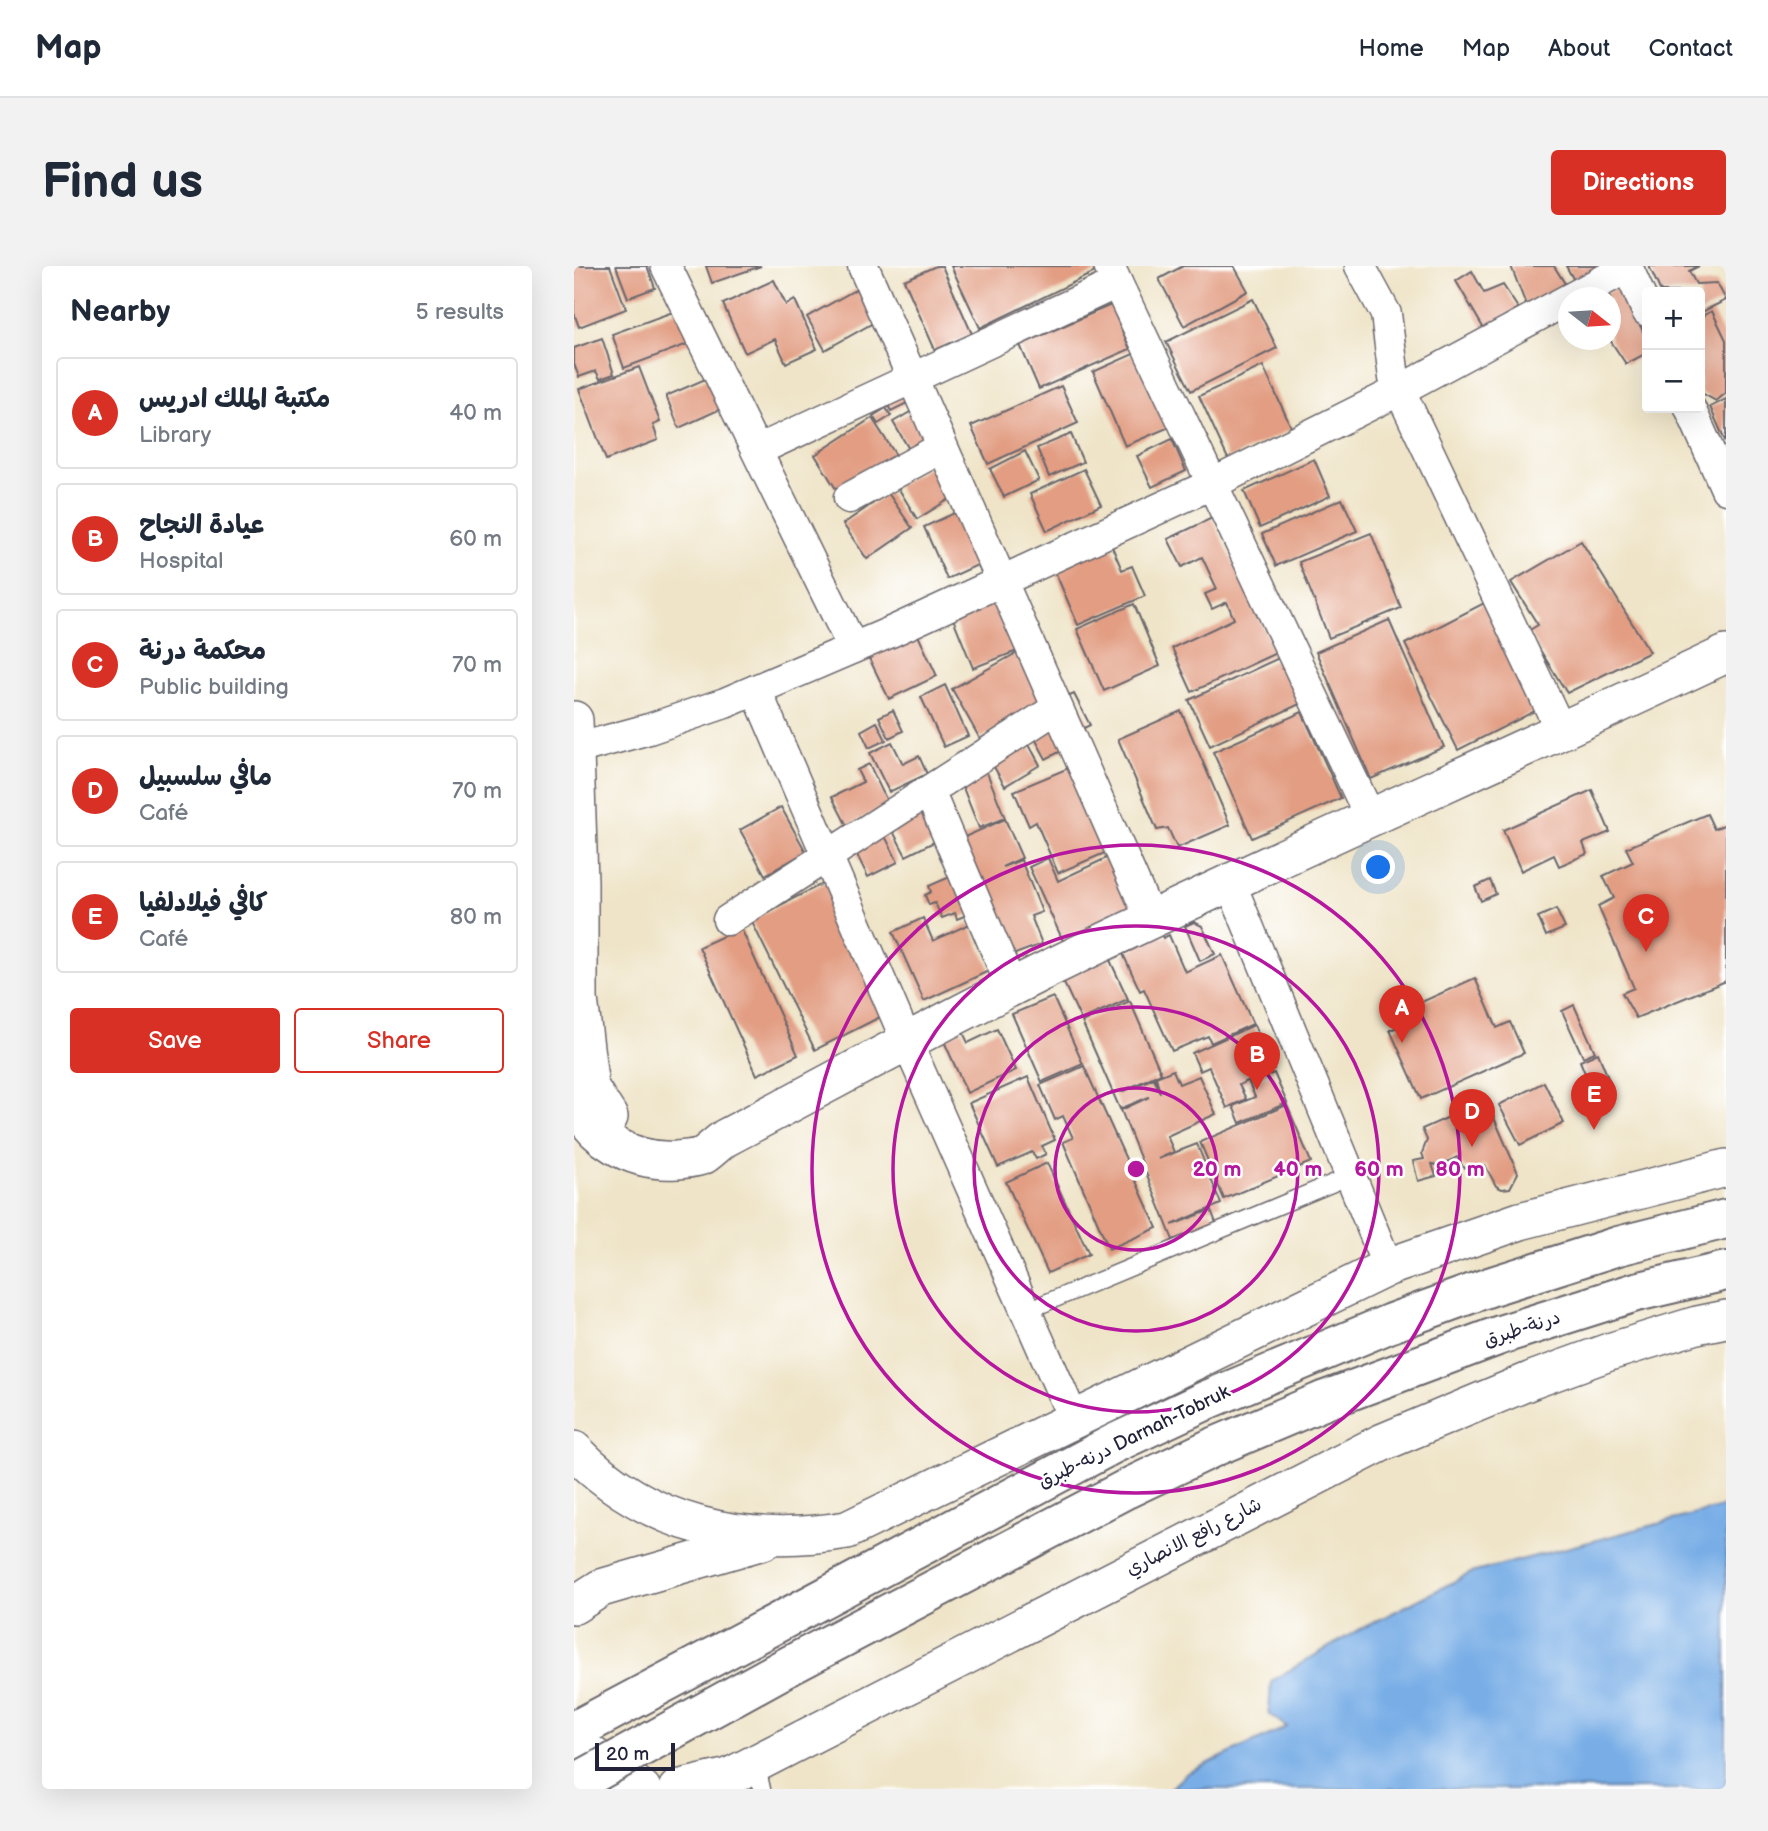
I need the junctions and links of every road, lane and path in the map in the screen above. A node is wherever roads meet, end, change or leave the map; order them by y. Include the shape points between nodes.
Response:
1 (666, 266) edge
2 (863, 266) edge
3 (1360, 266) edge
4 (1627, 267) edge
5 (1113, 275) edge
6 (1590, 287) edge
7 (1642, 300) edge
8 (1558, 304) edge
9 (911, 379) junction
10 (1399, 390) junction
11 (1692, 413) edge
12 (942, 448) junction
13 (758, 450) junction
14 (1212, 484) junction
15 (1726, 489) edge
16 (849, 498) dead end
17 (1001, 582) junction
18 (853, 648) junction
19 (1726, 654) edge
20 (756, 690) junction
21 (1057, 708) junction
22 (1562, 731) junction
23 (575, 734) edge
24 (929, 791) junction
25 (1371, 819) junction
26 (827, 856) junction
27 (1230, 882) junction
28 (729, 920) dead end
29 (1151, 920) junction
30 (1012, 988) junction
31 (576, 1006) edge
32 (907, 1042) junction
33 (574, 1096) edge
34 (725, 1138) junction
35 (1726, 1168) edge
36 (1350, 1176) junction
37 (1726, 1219) edge
38 (1388, 1267) junction
39 (1726, 1271) edge
40 (1026, 1311) junction
41 (1726, 1319) edge
42 (1074, 1420) junction
43 (575, 1454) edge
44 (778, 1537) junction
45 (574, 1605) edge
46 (574, 1731) edge
47 (574, 1743) edge
48 (759, 1776) edge
49 (574, 1781) edge
50 (610, 1789) edge
51 (642, 1789) edge
52 (677, 1789) edge

1 - 13 street
2 - 9 street
3 - 10 street via 1386,314 1390,363
4 - 6 street
4 - 7 street
5 - 9 street
5 - 14 street
8 - 10 street
9 - 12 street
9 - 13 street
10 - 14 street
10 - 22 street
11 - 15 street
12 - 16 street
12 - 17 street
13 - 18 street
14 - 17 street
14 - 25 street
17 - 18 street
17 - 21 street
18 - 20 street
19 - 22 street
20 - 23 street via 649,729
20 - 26 street
21 - 24 street
21 - 29 street
22 - 25 street
23 - 31 street
24 - 26 street
24 - 30 street
25 - 27 street
26 - 28 street
26 - 32 street
27 - 29 street
27 - 36 street
29 - 30 street
30 - 32 street
31 - 34 street via 590,1088 610,1119 631,1134 657,1142
32 - 34 street
32 - 40 street
33 - 34 street via 585,1117 612,1144 648,1159 695,1158
35 - 38 street via 1520,1221
36 - 38 street
36 - 40 lane
37 - 46 highway, درنه-طبرق Darnah-Tobruk via 1618,1246 1492,1286 1304,1358 1113,1444
38 - 42 street
39 - 49 highway, درنة-طبرق, bridge via 1636,1292 1503,1334 1322,1401 1214,1447
40 - 42 street
41 - 48 street, شارع رافع الانصاري via 1532,1380 1381,1443
42 - 44 street via 847,1530
43 - 44 street via 624,1491 669,1514 708,1528
44 - 45 street via 601,1588
47 - 51 street
48 - 52 street, شارع رافع الانصاري via 729,1777
49 - 50 street

